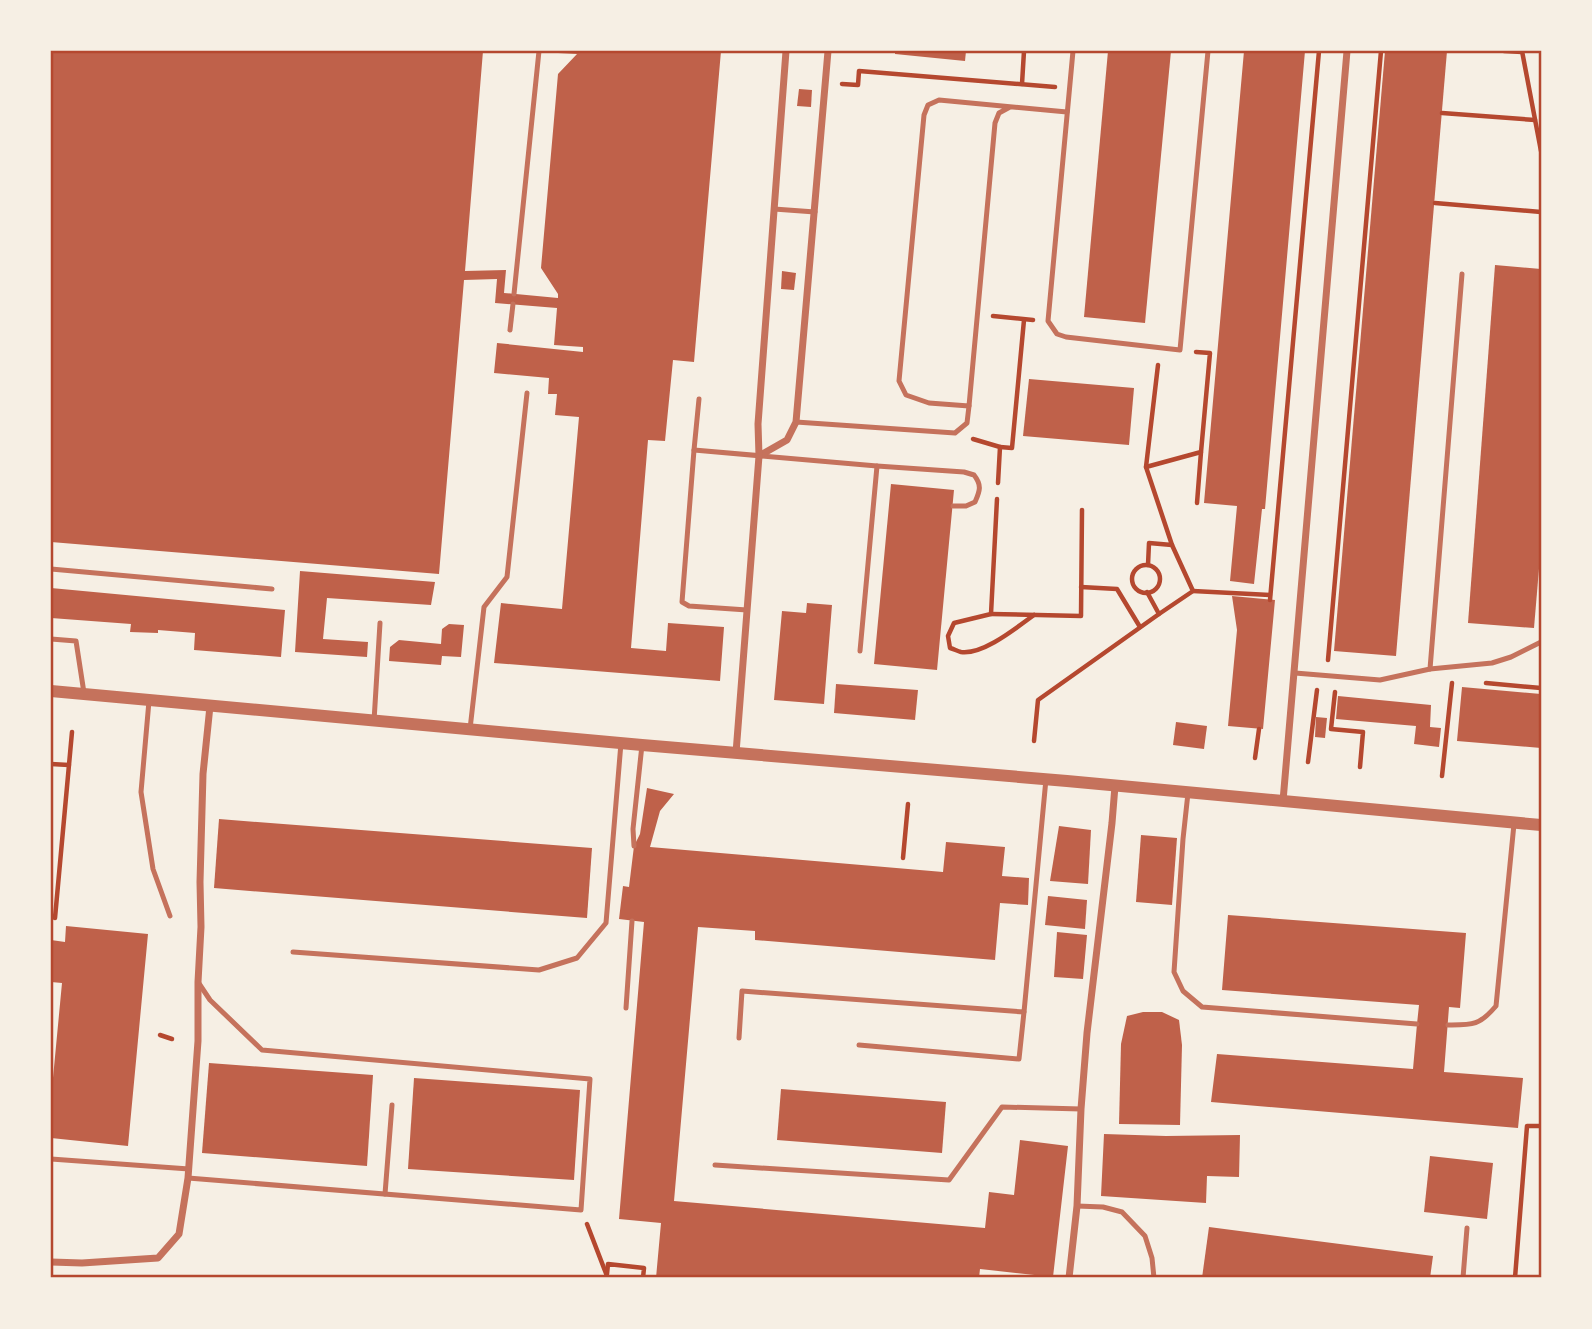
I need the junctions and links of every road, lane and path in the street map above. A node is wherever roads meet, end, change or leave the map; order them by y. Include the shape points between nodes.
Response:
1 (539, 51) edge
2 (786, 51) edge
3 (828, 51) edge
4 (1024, 51) edge
5 (1073, 51) edge
6 (1209, 51) edge
7 (1319, 51) edge
8 (1348, 51) edge
9 (1381, 51) edge
10 (1504, 51) edge
11 (1522, 52) edge
12 (825, 82) junction
13 (1021, 85) junction
14 (1070, 88) junction
15 (1010, 107) junction
16 (1067, 113) junction
17 (1442, 113) dead end
18 (1535, 120) junction
19 (1541, 151) edge
20 (1435, 203) dead end
21 (774, 209) junction
22 (815, 212) junction
23 (1541, 212) edge
24 (1462, 274) dead end
25 (514, 294) dead end
26 (513, 304) dead end
27 (1024, 320) dead end
28 (510, 330) dead end
29 (1160, 349) junction
30 (1180, 350) junction
31 (527, 393) dead end
32 (698, 399) dead end
33 (969, 406) junction
34 (796, 422) junction
35 (956, 433) junction
36 (1000, 447) junction
37 (694, 450) junction
38 (1201, 452) junction
39 (759, 456) junction
40 (877, 466) junction
41 (1146, 467) junction
42 (998, 483) dead end
43 (997, 496) dead end
44 (1197, 503) dead end
45 (953, 506) dead end
46 (1082, 510) dead end
47 (1172, 545) junction
48 (1148, 565) junction
49 (51, 569) edge
50 (1081, 587) junction
51 (272, 589) dead end
52 (1194, 591) junction
53 (1147, 592) junction
54 (747, 610) junction
55 (990, 614) junction
56 (1159, 614) junction
57 (1034, 615) junction
58 (380, 623) dead end
59 (1140, 627) junction
60 (51, 639) edge
61 (1541, 642) edge
62 (860, 651) dead end
63 (1430, 669) junction
64 (1295, 673) junction
65 (1326, 676) junction
66 (1452, 682) dead end
67 (1336, 689) dead end
68 (51, 691) edge
69 (84, 694) junction
70 (149, 701) junction
71 (210, 706) junction
72 (374, 721) junction
73 (470, 729) junction
74 (1259, 729) dead end
75 (72, 732) dead end
76 (1034, 741) dead end
77 (621, 743) junction
78 (642, 745) junction
79 (736, 753) junction
80 (1255, 758) dead end
81 (51, 764) edge
82 (69, 765) junction
83 (1360, 767) dead end
84 (1442, 776) dead end
85 (1046, 779) junction
86 (1115, 786) junction
87 (1188, 793) junction
88 (1283, 801) junction
89 (908, 804) dead end
90 (1514, 822) junction
91 (1541, 825) edge
92 (634, 846) dead end
93 (903, 859) dead end
94 (170, 916) dead end
95 (55, 918) dead end
96 (632, 921) dead end
97 (293, 952) dead end
98 (198, 982) junction
99 (626, 1008) dead end
100 (1024, 1012) junction
101 (1417, 1024) dead end
102 (1447, 1026) dead end
103 (160, 1035) dead end
104 (739, 1038) dead end
105 (172, 1039) dead end
106 (859, 1045) dead end
107 (391, 1105) dead end
108 (1081, 1109) junction
109 (1541, 1126) edge
110 (577, 1138) dead end
111 (586, 1139) junction
112 (51, 1159) edge
113 (715, 1165) dead end
114 (189, 1169) junction
115 (188, 1178) junction
116 (385, 1194) junction
117 (1077, 1206) junction
118 (581, 1210) junction
119 (1466, 1228) dead end
120 (51, 1262) edge
121 (607, 1277) edge
122 (643, 1278) edge
123 (1069, 1278) edge
124 (1154, 1278) edge
125 (1463, 1278) edge
126 (1516, 1278) edge

1 - 25 lane
2 - 21 street
3 - 12 street
4 - 13 path
5 - 14 lane
6 - 30 lane
7 - 52 path via 1270,597
8 - 64 street
9 - 65 path
10 - 11 path
11 - 18 path
12 - 13 path via 858,85 859,71
12 - 22 street
13 - 14 path
14 - 16 lane
15 - 16 lane
15 - 33 lane via 999,113 995,123
15 - 33 lane via 939,100 928,104 924,115 899,381 906,395 929,403
16 - 29 lane via 1048,321 1057,334 1066,337
17 - 18 path
18 - 19 path
20 - 23 path
21 - 22 lane
21 - 39 street
22 - 34 street
24 - 63 lane
26 - 28 lane
27 - 36 path via 1012,448
29 - 30 lane
29 - 41 path
30 - 38 path via 1210,353
31 - 73 lane via 507,577 484,607
32 - 37 lane
33 - 35 lane via 967,424
34 - 35 lane
34 - 39 street via 787,440
35 - 36 path
36 - 42 path
37 - 39 lane
37 - 54 lane via 682,602
38 - 41 path
38 - 44 path
39 - 40 lane
39 - 54 street
40 - 45 lane via 974,474 980,482 975,502
40 - 62 lane
41 - 47 path
43 - 55 path
46 - 50 path
47 - 48 path via 1150,543
47 - 52 path
48 - 53 path via 1156,568 1160,581 1156,589
48 - 53 path via 1139,566 1132,578 1138,590
49 - 51 lane
50 - 57 path via 1081,616
50 - 59 path via 1117,589
52 - 56 path
53 - 56 path
54 - 79 street
55 - 57 path
55 - 57 path via 954,623 948,636 950,648 963,652 980,649
56 - 59 path
58 - 72 lane
59 - 76 path via 1038,701
60 - 69 lane via 76,641
61 - 63 lane via 1492,663
63 - 65 lane via 1380,680
64 - 65 lane
64 - 88 street
66 - 84 path
67 - 83 path via 1331,729 1363,732
68 - 69 street
69 - 70 street
70 - 71 street
70 - 94 lane via 141,792 153,869
71 - 72 street
71 - 98 street
72 - 73 street
73 - 77 street
74 - 80 path
75 - 82 path
77 - 78 street
77 - 97 lane via 606,923 577,958 539,970
78 - 79 street
78 - 92 lane
79 - 85 street
81 - 82 path
82 - 95 path
85 - 86 street
85 - 100 lane
86 - 87 street
86 - 108 street
87 - 88 street
87 - 101 lane via 1174,972 1182,991 1202,1007
88 - 90 street
89 - 93 path
90 - 91 street
90 - 102 lane via 1496,1006 1485,1019 1471,1025
96 - 99 lane
98 - 111 lane via 210,1000 262,1050 590,1079
98 - 114 street
100 - 104 lane via 742,991
100 - 106 lane via 1019,1059
103 - 105 path
107 - 116 lane
108 - 113 lane via 1002,1107 949,1180
108 - 117 street
109 - 126 path via 1527,1126
110 - 111 lane
111 - 118 lane
112 - 114 lane
114 - 115 street
115 - 116 lane
115 - 120 street via 179,1234 158,1258
116 - 118 lane
117 - 123 street
117 - 124 lane via 1122,1212 1145,1236
118 - 121 path
119 - 125 lane
121 - 122 path via 608,1264 644,1268

